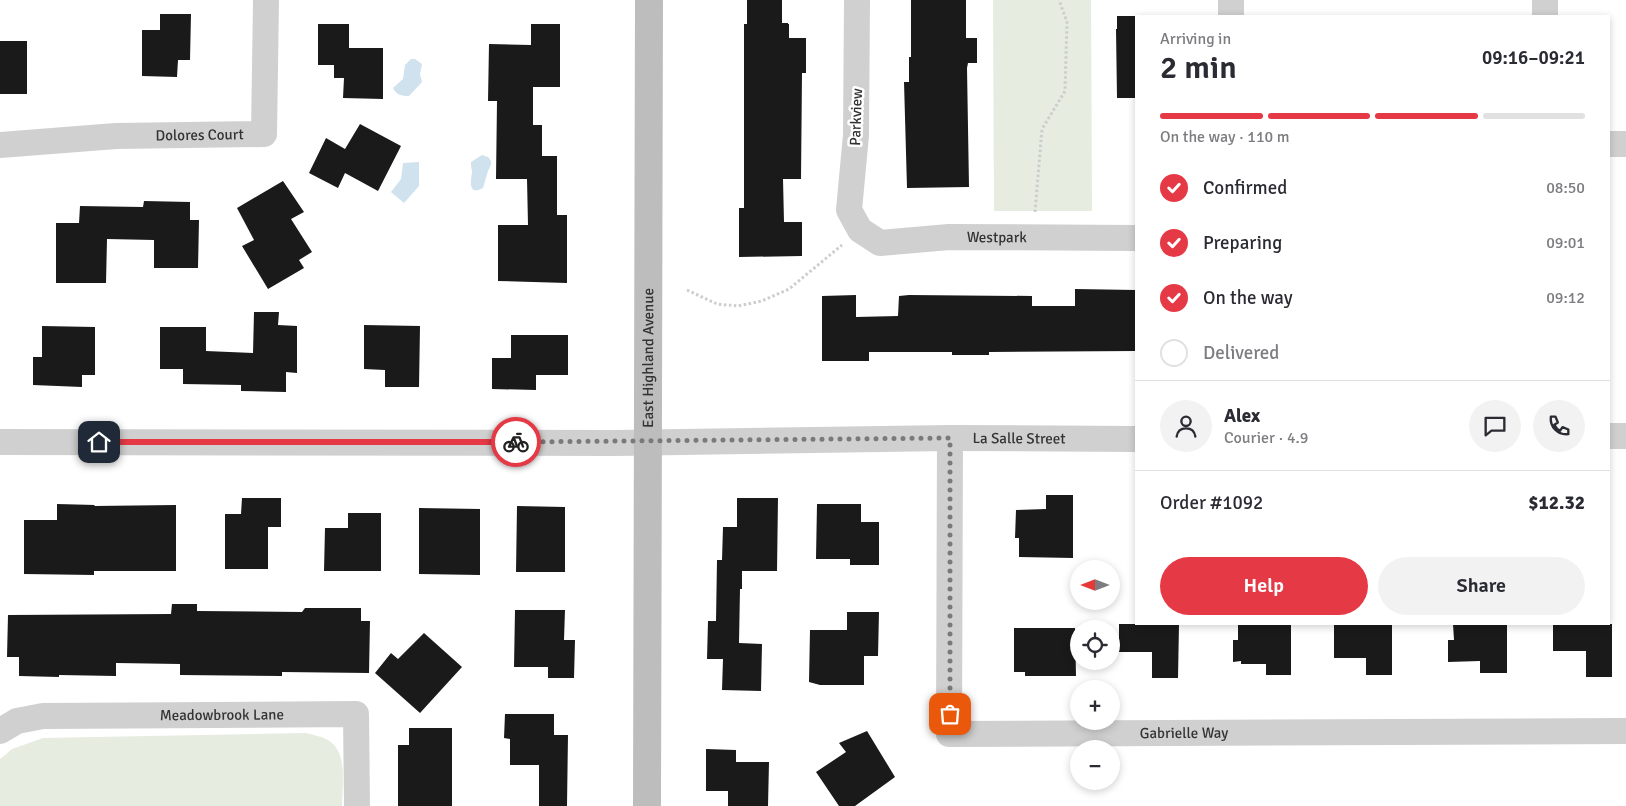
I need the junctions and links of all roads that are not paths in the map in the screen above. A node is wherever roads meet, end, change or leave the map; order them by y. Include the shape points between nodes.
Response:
1 (266, 0) edge
2 (649, 0) edge
3 (857, 0) edge
4 (1231, 0) edge
5 (1545, 0) edge
6 (1231, 15) edge
7 (1546, 15) edge
8 (1610, 144) edge
9 (1626, 144) edge
10 (0, 145) edge
11 (860, 230) joint
12 (1135, 238) edge
13 (1610, 436) edge
14 (1626, 436) edge
15 (950, 438) junction
16 (1135, 439) edge
17 (0, 442) edge
18 (648, 442) junction
19 (0, 731) edge
20 (1626, 732) edge
21 (357, 806) edge
22 (648, 806) edge

1 - 10 street, Dolores Court via 264,134 116,136
2 - 18 street, East Highland Avenue
3 - 11 street, Parkview via 856,135 849,210
4 - 6 street
5 - 7 street
8 - 9 street
11 - 12 street, Westpark via 880,243 950,237
13 - 14 street
15 - 16 street, La Salle Street
15 - 18 street, La Salle Street
15 - 20 street, Gabrielle Way via 950,734
17 - 18 street, La Salle Street
18 - 22 street, East Highland Avenue
19 - 21 street, Meadowbrook Lane via 17,721 43,716 356,714

